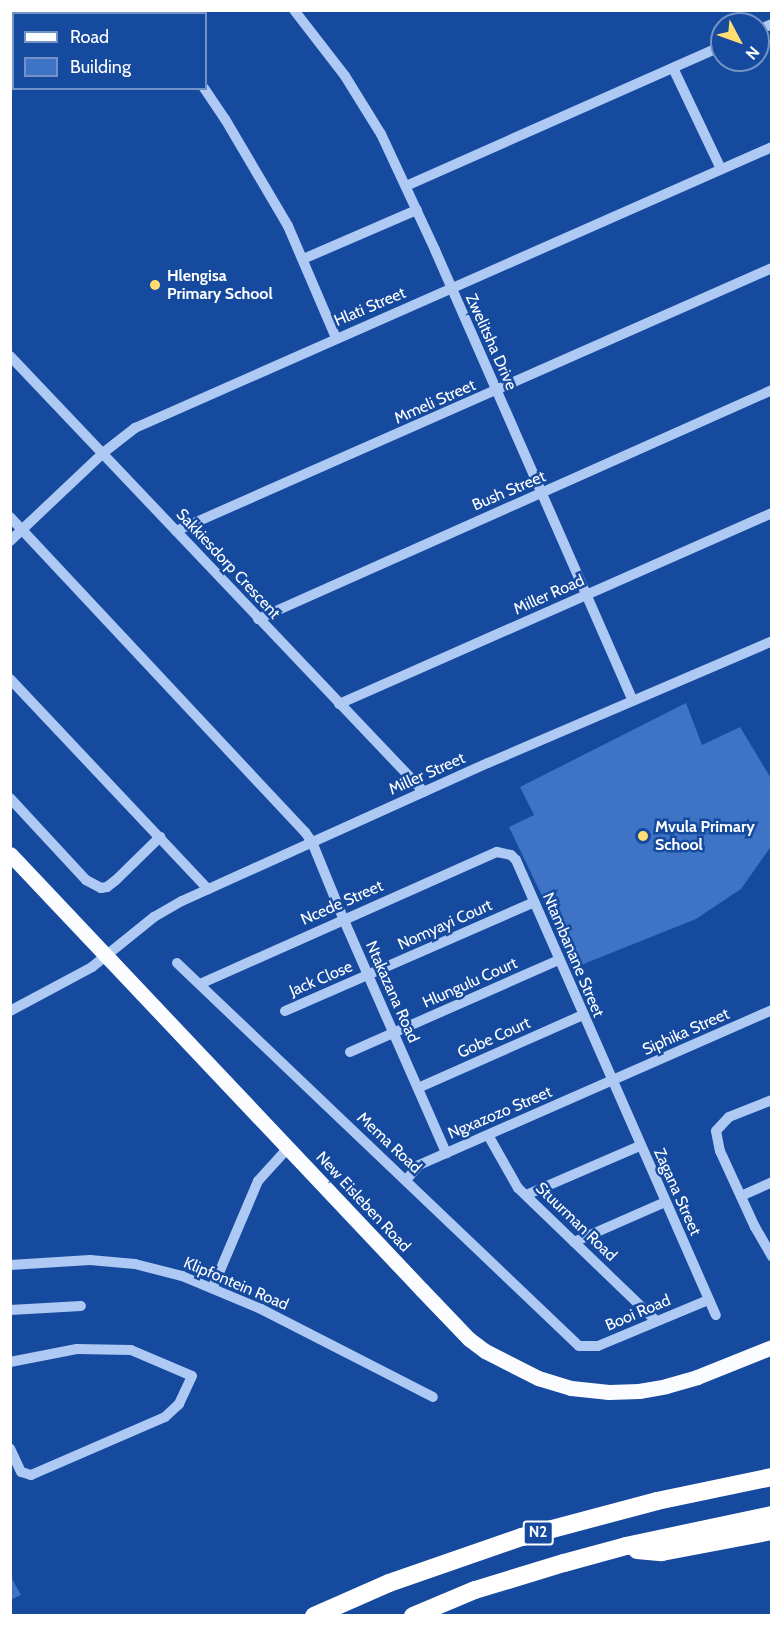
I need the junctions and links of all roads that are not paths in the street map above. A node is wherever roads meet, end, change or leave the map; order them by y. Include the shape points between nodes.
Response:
1 (294, 10) edge
2 (710, 51) edge
3 (673, 68) junction
4 (205, 90) edge
5 (771, 147) edge
6 (721, 169) junction
7 (406, 186) junction
8 (417, 210) junction
9 (303, 259) junction
10 (771, 268) edge
11 (452, 288) junction
12 (336, 338) junction
13 (10, 356) edge
14 (771, 390) edge
15 (496, 391) junction
16 (103, 453) junction
17 (542, 494) junction
18 (771, 513) edge
19 (10, 516) edge
20 (22, 529) junction
21 (176, 531) junction
22 (10, 541) edge
23 (585, 595) junction
24 (258, 619) junction
25 (771, 641) edge
26 (10, 679) edge
27 (633, 700) junction
28 (339, 704) junction
29 (424, 792) junction
30 (10, 798) edge
31 (160, 837) junction
32 (312, 842) junction
33 (497, 852) joint
34 (10, 854) edge
35 (208, 889) junction
36 (534, 902) junction
37 (342, 918) junction
38 (107, 956) junction
39 (559, 960) junction
40 (177, 963) dead end
41 (369, 975) junction
42 (200, 984) junction
43 (771, 1010) edge
44 (10, 1011) edge
45 (285, 1011) dead end
46 (583, 1015) junction
47 (393, 1033) junction
48 (350, 1052) dead end
49 (612, 1082) junction
50 (418, 1088) junction
51 (771, 1100) edge
52 (488, 1135) junction
53 (640, 1146) junction
54 (288, 1148) junction
55 (446, 1153) junction
56 (406, 1180) junction
57 (771, 1182) edge
58 (526, 1195) junction
59 (741, 1196) junction
60 (665, 1202) junction
61 (574, 1242) junction
62 (770, 1256) edge
63 (10, 1265) edge
64 (213, 1287) junction
65 (708, 1300) junction
66 (81, 1306) dead end
67 (10, 1310) edge
68 (716, 1314) dead end
69 (656, 1321) junction
70 (579, 1346) joint
71 (771, 1347) edge
72 (10, 1362) edge
73 (433, 1397) dead end
74 (12, 1453) edge
75 (771, 1477) edge
76 (771, 1515) edge
77 (771, 1531) edge
78 (626, 1546) junction
79 (314, 1616) edge
80 (413, 1616) edge

1 - 7 street, Zwelitsha Drive via 361,100
2 - 3 street
3 - 6 street
3 - 7 street
4 - 9 street via 272,199
5 - 6 street, Hlati Street
6 - 11 street, Hlati Street
7 - 8 street, Zwelitsha Drive
8 - 9 street
8 - 11 street, Zwelitsha Drive
9 - 12 street
10 - 15 street, Mmeli Street
11 - 12 street, Hlati Street
11 - 15 street, Zwelitsha Drive
12 - 16 street, Hlati Street via 148,421
13 - 16 street, Sakkiesdorp Crescent
14 - 17 street, Bush Street
15 - 17 street, Zwelitsha Drive
15 - 21 street, Mmeli Street
16 - 20 street, Hlati Street
16 - 21 street, Sakkiesdorp Crescent
17 - 23 street, Zwelitsha Drive
17 - 24 street, Bush Street
18 - 23 street, Miller Road
19 - 20 street
20 - 22 street, Hlati Street
20 - 32 street
21 - 24 street, Sakkiesdorp Crescent
23 - 27 street, Zwelitsha Drive
23 - 28 street, Miller Road
24 - 28 street, Sakkiesdorp Crescent
25 - 27 street, Miller Street
26 - 31 street
27 - 29 street, Miller Street
28 - 29 street, Sakkiesdorp Crescent
29 - 32 street, Miller Street
30 - 31 street via 86,880 101,888 116,880
31 - 35 street
32 - 35 street, Miller Street
32 - 37 street, Ntakazana Road
33 - 36 street, Ntambanane Street via 505,852 516,860
33 - 37 street, Ncede Street
34 - 38 main road, New Eisleben Road
35 - 38 street, Miller Street via 167,908
36 - 39 street, Ntambanane Street
36 - 41 street, Nomyayi Court
37 - 41 street, Ntakazana Road
37 - 42 street, Ncede Street
38 - 44 street, Miller Street
38 - 54 main road, New Eisleben Road
39 - 46 street, Ntambanane Street
39 - 47 street, Hlungulu Court
40 - 42 street, Mema Road
41 - 45 street, Jack Close
41 - 47 street, Ntakazana Road
42 - 56 street, Mema Road
43 - 49 street, Siphika Street
46 - 49 street, Ntambanane Street
46 - 50 street, Gobe Court
47 - 48 street, Hlungulu Court
47 - 50 street, Ntakazana Road
49 - 52 street, Ngxazozo Street
49 - 53 street, Zagana Street
50 - 55 street, Ntakazana Road
51 - 59 street via 729,1117 716,1131 720,1151
52 - 55 street, Ngxazozo Street
52 - 58 street, Stuurman Road via 518,1188
53 - 58 street
53 - 60 street, Zagana Street
54 - 64 street via 258,1182
54 - 71 main road, New Eisleben Road via 469,1339 505,1363 538,1378 590,1391 639,1391 697,1377
55 - 56 street, Ngxazozo Street via 419,1165
56 - 70 street, Mema Road
57 - 59 street
58 - 61 street, Stuurman Road
59 - 62 street
60 - 61 street
60 - 65 street, Zagana Street
61 - 69 street, Stuurman Road
63 - 64 street, Klipfontein Road via 90,1260 125,1263 156,1268
64 - 73 street, Klipfontein Road
65 - 68 street, Zagana Street
65 - 69 street, Booi Road
66 - 67 street
69 - 70 street, Booi Road via 598,1346
72 - 74 street via 77,1349 131,1350 192,1376 173,1411 98,1448 31,1475 21,1472
75 - 79 highway, N2 via 657,1501 522,1537 399,1580
76 - 78 highway, N2
77 - 78 highway via 662,1552
78 - 80 highway, N2 via 475,1590

